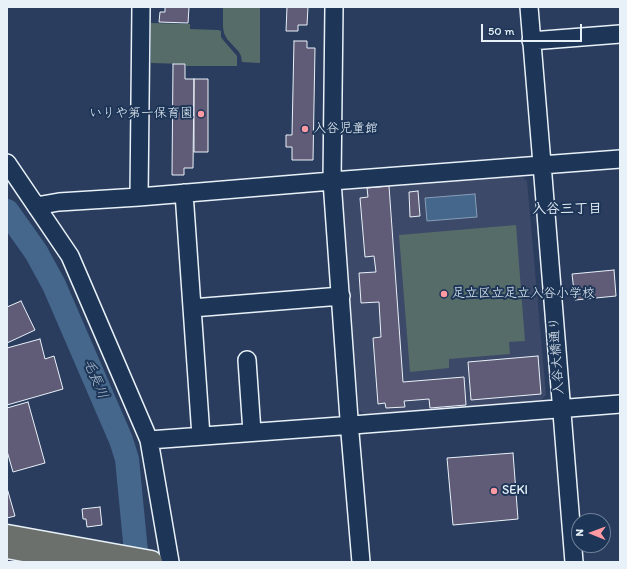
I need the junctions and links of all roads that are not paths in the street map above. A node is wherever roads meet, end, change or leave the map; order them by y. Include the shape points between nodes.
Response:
1 (141, 7) edge
2 (334, 7) edge
3 (529, 7) edge
4 (620, 34) edge
5 (531, 41) junction
6 (620, 159) edge
7 (7, 164) edge
8 (542, 164) junction
9 (332, 181) junction
10 (184, 194) junction
11 (139, 197) junction
12 (36, 206) junction
13 (341, 296) junction
14 (192, 308) junction
15 (247, 360) dead end
16 (620, 404) edge
17 (561, 409) junction
18 (350, 425) junction
19 (252, 432) junction
20 (201, 436) junction
21 (149, 440) junction
22 (7, 536) edge
23 (7, 547) edge
24 (7, 552) edge
25 (88, 562) edge
26 (151, 562) edge
27 (170, 562) edge
28 (361, 562) edge
29 (574, 562) edge

1 - 11 street
2 - 9 street
3 - 5 street, 入谷大橋通り
4 - 5 street
5 - 8 street, 入谷大橋通り
6 - 8 street
7 - 12 street
8 - 9 street
8 - 17 street, 入谷大橋通り
9 - 10 street
9 - 13 street
10 - 11 street
10 - 14 street
11 - 12 street
12 - 21 street via 70,256
13 - 14 street
13 - 18 street
14 - 20 street
15 - 19 street
16 - 17 street
17 - 18 street
17 - 29 street, 入谷大橋通り
18 - 19 street
18 - 28 street
19 - 20 street
20 - 21 street
21 - 27 street
22 - 26 main road
23 - 25 main road
24 - 25 main road

